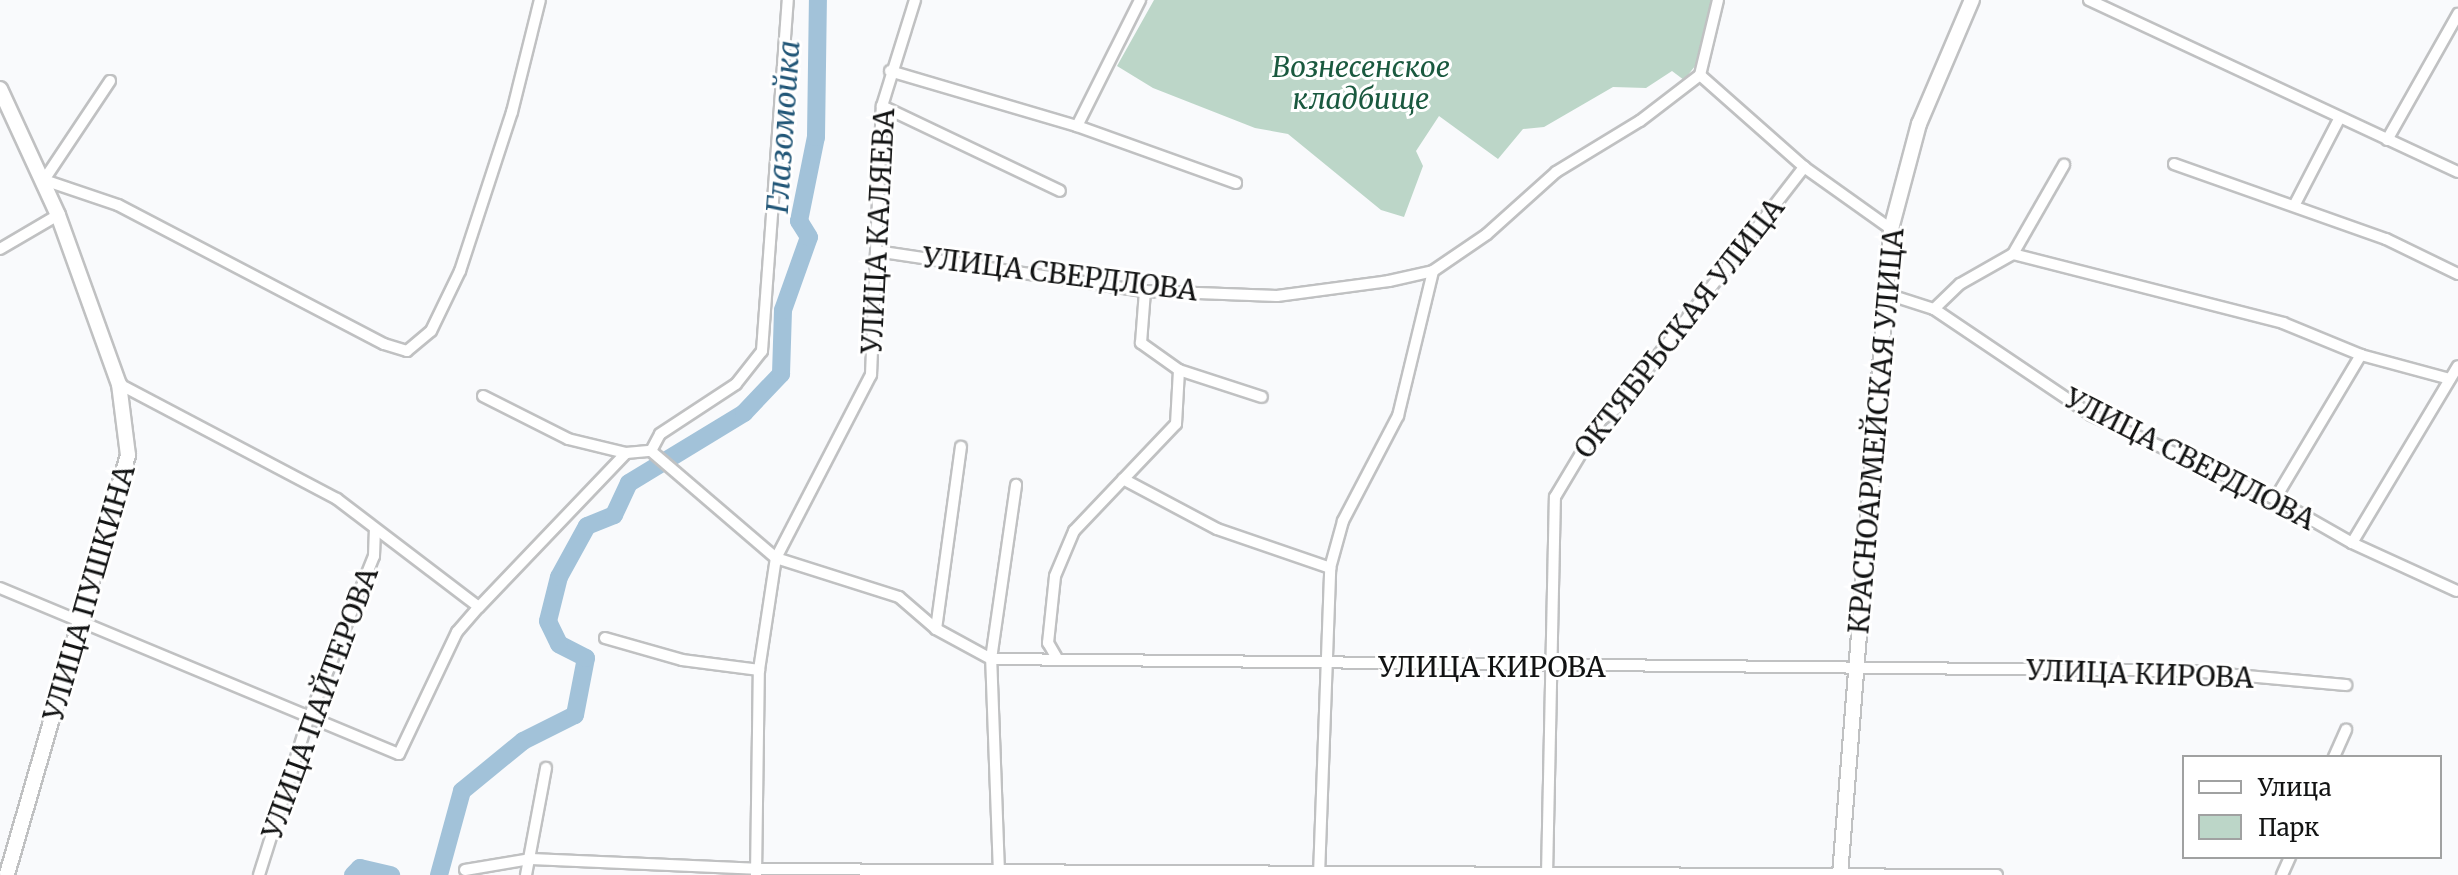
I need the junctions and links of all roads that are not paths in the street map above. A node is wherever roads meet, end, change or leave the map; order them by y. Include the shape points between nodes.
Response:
1 (540, 0) edge
2 (788, 0) edge
3 (915, 0) edge
4 (1140, 0) edge
5 (1718, 0) edge
6 (1972, 0) edge
7 (2089, 0) edge
8 (2458, 14) edge
9 (890, 71) junction
10 (1700, 75) junction
11 (110, 81) dead end
12 (0, 89) edge
13 (882, 106) junction
14 (2339, 119) junction
15 (1077, 126) junction
16 (2387, 140) junction
17 (2174, 164) dead end
18 (2064, 165) dead end
19 (1804, 167) junction
20 (2458, 172) edge
21 (44, 180) junction
22 (1236, 183) dead end
23 (1060, 191) dead end
24 (2295, 204) junction
25 (58, 215) junction
26 (1891, 229) junction
27 (0, 249) edge
28 (876, 251) junction
29 (2013, 254) junction
30 (1433, 271) junction
31 (2458, 274) edge
32 (1145, 291) junction
33 (1887, 294) junction
34 (1934, 309) junction
35 (2361, 355) junction
36 (2458, 366) edge
37 (1179, 370) junction
38 (2450, 379) junction
39 (119, 384) junction
40 (483, 396) dead end
41 (1262, 397) dead end
42 (961, 447) dead end
43 (651, 451) junction
44 (626, 453) junction
45 (1123, 479) junction
46 (1016, 485) dead end
47 (2275, 499) junction
48 (375, 531) junction
49 (2352, 543) junction
50 (776, 558) junction
51 (1330, 568) junction
52 (0, 588) edge
53 (2457, 591) edge
54 (479, 607) junction
55 (81, 622) junction
56 (936, 629) junction
57 (605, 638) dead end
58 (991, 659) junction
59 (1058, 660) junction
60 (1326, 665) junction
61 (1550, 667) junction
62 (759, 670) junction
63 (1854, 670) junction
64 (2346, 685) dead end
65 (308, 720) junction
66 (2346, 730) dead end
67 (2335, 755) edge
68 (546, 768) dead end
69 (531, 859) junction
70 (465, 870) dead end
71 (756, 872) edge
72 (999, 872) edge
73 (1547, 873) edge
74 (1840, 874) edge
75 (7, 875) edge
76 (259, 875) edge
77 (526, 875) edge
78 (1319, 875) edge
79 (1997, 875) edge

1 - 21 street via 512,112 460,271 431,331 407,351 384,344 118,205
2 - 43 street via 762,351 736,384 660,434
3 - 9 street, УЛИЦА КАЛЯЕВА
4 - 15 street
5 - 10 street
6 - 26 main road, КРАСНОАРМЕЙСКАЯ УЛИЦА via 1919,124
7 - 14 street
8 - 16 street
9 - 13 street, УЛИЦА КАЛЯЕВА
9 - 15 street
10 - 19 street
10 - 30 street, УЛИЦА СВЕРДЛОВА via 1640,121 1556,172 1487,234
11 - 21 street
12 - 21 main road, УЛИЦА ПУШКИНА
13 - 23 street
13 - 28 street, УЛИЦА КАЛЯЕВА
14 - 16 street
14 - 24 street
15 - 22 street
16 - 20 street
17 - 24 street
18 - 29 street
19 - 26 street
19 - 61 street, ОКТЯБРЬСКАЯ УЛИЦА via 1618,407 1601,420 1555,497
21 - 25 main road, УЛИЦА ПУШКИНА
24 - 31 street
25 - 27 street
25 - 39 main road, УЛИЦА ПУШКИНА
26 - 33 main road, КРАСНОАРМЕЙСКАЯ УЛИЦА
28 - 32 street, УЛИЦА СВЕРДЛОВА
28 - 50 street, УЛИЦА КАЛЯЕВА via 871,375
29 - 34 street via 1960,284
29 - 35 street via 2283,323
30 - 32 street, УЛИЦА СВЕРДЛОВА via 1277,296
30 - 51 street via 1398,416 1343,521
32 - 37 street via 1141,343
33 - 34 street, УЛИЦА СВЕРДЛОВА
33 - 63 main road, КРАСНОАРМЕЙСКАЯ УЛИЦА
34 - 47 street, УЛИЦА СВЕРДЛОВА via 2091,415
35 - 38 street
35 - 47 street
36 - 38 street
37 - 41 street
37 - 45 street via 1176,424
38 - 49 street
39 - 48 street, УЛИЦА ПАЙТЕРОВА via 337,499
39 - 55 main road, УЛИЦА ПУШКИНА via 127,415 128,455
40 - 44 street via 568,439
42 - 56 street
43 - 44 street
43 - 50 street, УЛИЦА КИРОВА
44 - 54 street
45 - 51 street via 1217,529
45 - 59 street via 1074,531 1055,576 1048,643
46 - 58 street
47 - 49 street, УЛИЦА СВЕРДЛОВА
48 - 54 street, УЛИЦА ПАЙТЕРОВА
48 - 65 street, УЛИЦА ПАЙТЕРОВА via 374,556
49 - 53 street, УЛИЦА СВЕРДЛОВА
50 - 56 street, УЛИЦА КИРОВА via 899,597
50 - 62 street, УЛИЦА КАЛЯЕВА
51 - 60 street
52 - 55 street
54 - 65 street via 457,632 399,754
55 - 65 street
55 - 75 main road, УЛИЦА ПУШКИНА
56 - 58 street, УЛИЦА КИРОВА
57 - 62 street via 682,660
58 - 59 street, УЛИЦА КИРОВА
58 - 72 street
59 - 60 street, УЛИЦА КИРОВА
60 - 61 street, УЛИЦА КИРОВА
60 - 78 street
61 - 63 street, УЛИЦА КИРОВА
61 - 73 street, ОКТЯБРЬСКАЯ УЛИЦА
62 - 71 street, УЛИЦА КАЛЯЕВА
63 - 64 street, УЛИЦА КИРОВА via 2191,671
63 - 74 main road, КРАСНОАРМЕЙСКАЯ УЛИЦА
65 - 76 street, УЛИЦА ПАЙТЕРОВА
66 - 67 street
68 - 69 street via 528,849
69 - 70 street
69 - 71 street
69 - 77 street
71 - 72 street
72 - 78 street
73 - 74 street
73 - 78 street
74 - 79 street

